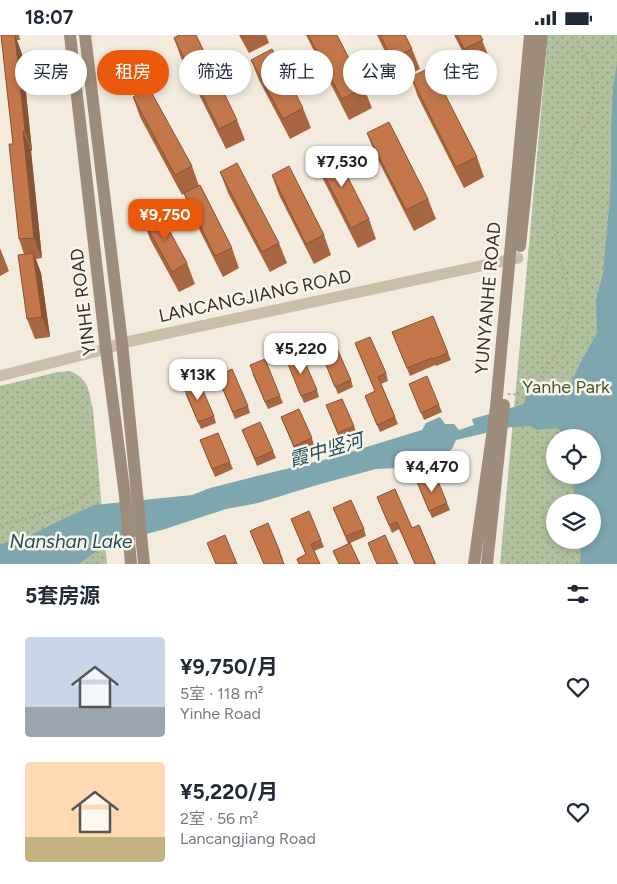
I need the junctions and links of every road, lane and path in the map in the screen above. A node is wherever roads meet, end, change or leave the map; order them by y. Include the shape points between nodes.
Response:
1 (70, 35) edge
2 (85, 35) edge
3 (530, 35) edge
4 (542, 35) edge
5 (576, 35) edge
6 (514, 259) junction
7 (122, 343) junction
8 (106, 349) junction
9 (0, 375) edge
10 (502, 401) junction
11 (496, 438) junction
12 (100, 484) dead end
13 (131, 496) junction
14 (0, 525) edge
15 (131, 564) edge
16 (144, 564) edge
17 (474, 564) edge
18 (487, 564) edge

1 - 8 main road, YINHE ROAD
2 - 7 main road, YINHE ROAD
3 - 6 main road, YUNYANHE ROAD
4 - 6 main road, YUNYANHE ROAD
5 - 10 path via 590,66 594,101 562,178 553,223 571,306 567,329 561,348 536,383 522,395
6 - 7 street, LANCANGJIANG ROAD
6 - 10 main road, YUNYANHE ROAD
7 - 8 street, LANCANGJIANG ROAD
7 - 13 main road, YINHE ROAD
8 - 9 street, LANCANGJIANG ROAD
8 - 13 main road, YINHE ROAD
10 - 11 main road, YUNYANHE ROAD
11 - 17 main road, YUNYANHE ROAD
11 - 18 main road, YUNYANHE ROAD
12 - 14 path via 73,503
13 - 15 main road, YINHE ROAD
13 - 16 main road, YINHE ROAD

